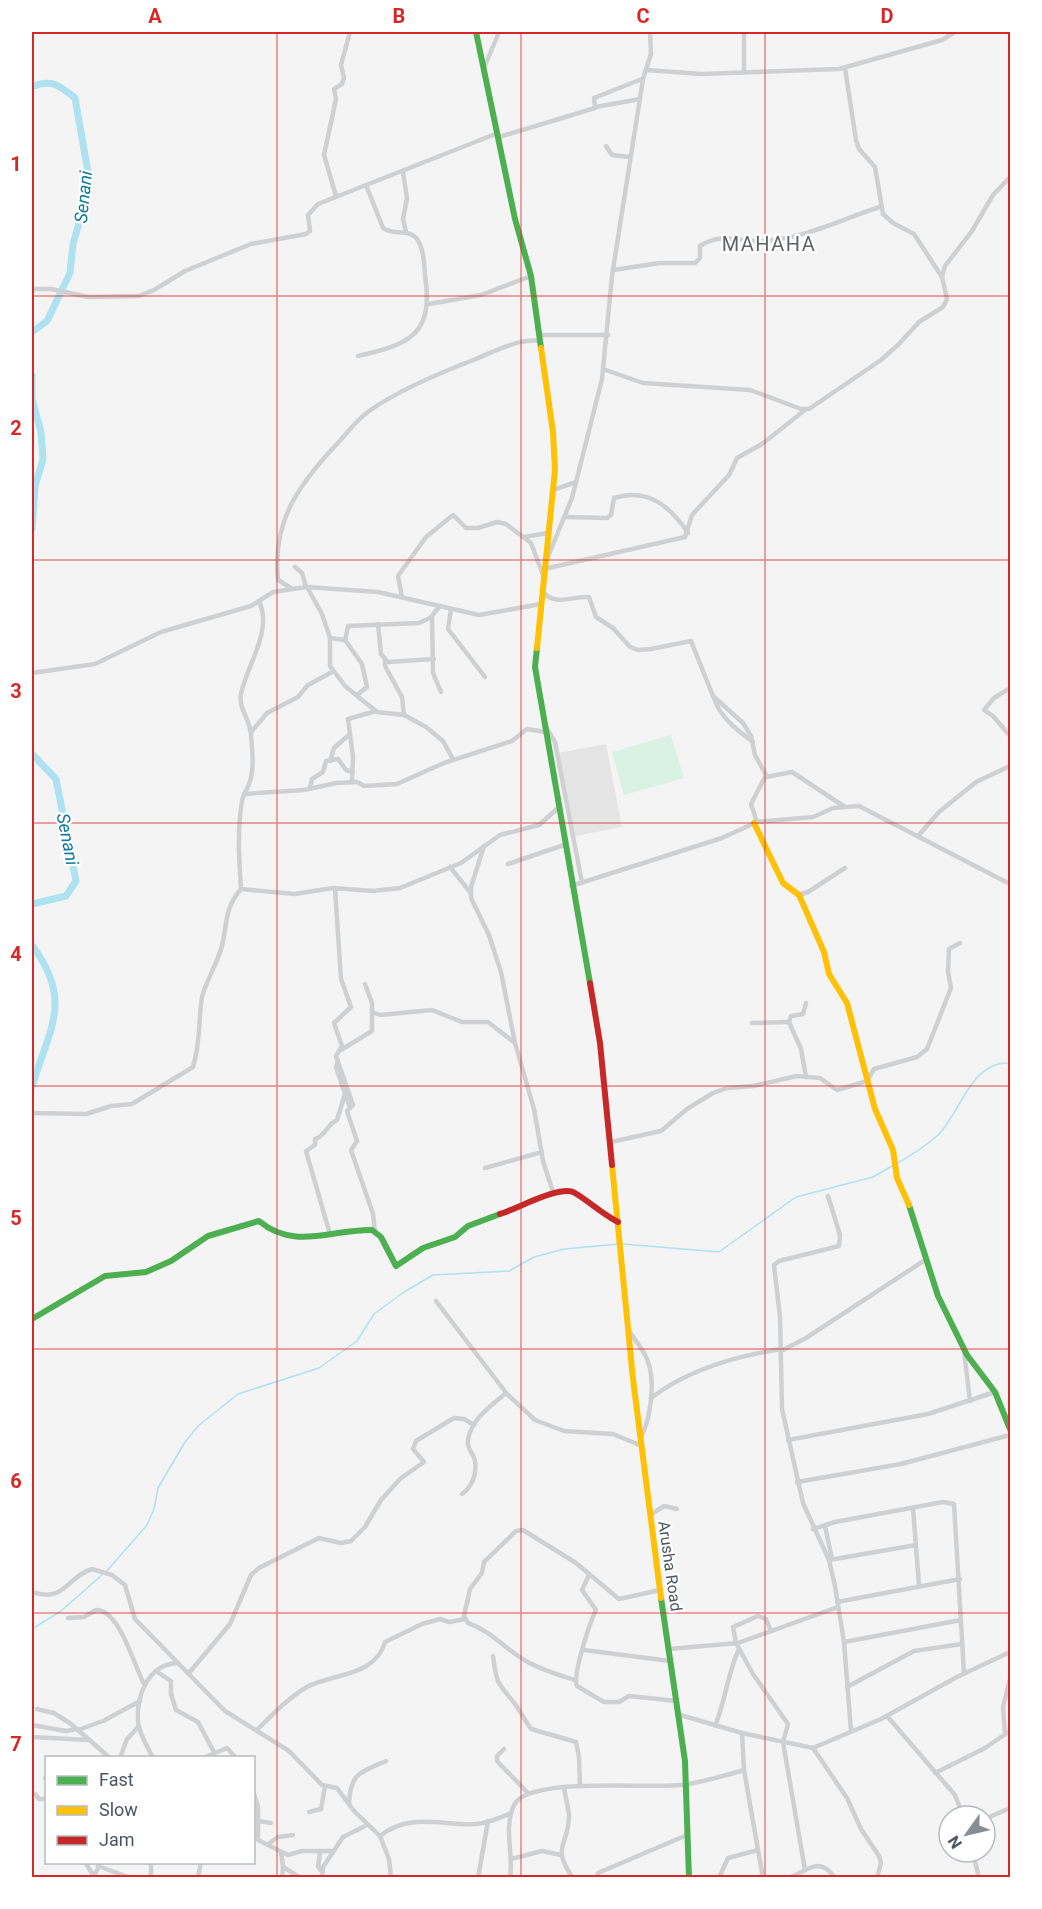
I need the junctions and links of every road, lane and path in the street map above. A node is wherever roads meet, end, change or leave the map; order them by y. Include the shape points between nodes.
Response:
1 (350, 32) edge
2 (476, 32) edge
3 (500, 32) edge
4 (650, 32) edge
5 (744, 32) edge
6 (955, 32) edge
7 (484, 68) junction
8 (845, 68) junction
9 (646, 70) junction
10 (744, 72) junction
11 (642, 79) junction
12 (640, 99) junction
13 (596, 107) junction
14 (498, 135) junction
15 (606, 146) dead end
16 (630, 157) junction
17 (403, 173) junction
18 (1011, 177) edge
19 (366, 185) junction
20 (336, 196) junction
21 (880, 207) junction
22 (406, 232) junction
23 (613, 270) junction
24 (531, 276) junction
25 (942, 277) junction
26 (32, 289) edge
27 (429, 304) junction
28 (608, 335) junction
29 (540, 338) junction
30 (358, 356) dead end
31 (603, 369) junction
32 (805, 410) junction
33 (576, 482) junction
34 (553, 490) junction
35 (566, 517) junction
36 (688, 532) junction
37 (548, 533) junction
38 (524, 537) junction
39 (295, 567) dead end
40 (544, 570) junction
41 (307, 587) junction
42 (297, 589) junction
43 (542, 591) junction
44 (402, 597) junction
45 (259, 601) junction
46 (541, 604) junction
47 (440, 606) junction
48 (451, 609) junction
49 (432, 616) junction
50 (378, 624) junction
51 (330, 638) junction
52 (345, 641) junction
53 (385, 659) junction
54 (434, 659) junction
55 (332, 672) junction
56 (32, 673) edge
57 (485, 677) dead end
58 (1011, 688) edge
59 (441, 692) dead end
60 (357, 695) junction
61 (713, 696) junction
62 (376, 711) junction
63 (404, 716) junction
64 (544, 729) junction
65 (251, 732) junction
66 (350, 734) junction
67 (1011, 736) edge
68 (753, 742) junction
69 (453, 759) junction
70 (330, 761) junction
71 (1011, 766) edge
72 (353, 772) junction
73 (766, 777) junction
74 (352, 782) junction
75 (310, 787) junction
76 (244, 794) junction
77 (845, 807) junction
78 (558, 808) junction
79 (755, 822) junction
80 (918, 836) junction
81 (564, 845) junction
82 (484, 846) junction
83 (508, 864) dead end
84 (450, 867) junction
85 (845, 868) dead end
86 (582, 883) junction
87 (1011, 884) edge
88 (571, 886) junction
89 (336, 888) junction
90 (241, 889) junction
91 (470, 892) junction
92 (798, 895) junction
93 (960, 943) dead end
94 (365, 984) dead end
95 (806, 1003) dead end
96 (372, 1012) junction
97 (789, 1022) junction
98 (753, 1023) dead end
99 (515, 1043) junction
100 (341, 1050) junction
101 (338, 1061) junction
102 (806, 1077) junction
103 (867, 1081) junction
104 (345, 1094) junction
105 (350, 1108) junction
106 (32, 1113) edge
107 (610, 1142) junction
108 (542, 1152) junction
109 (485, 1167) dead end
110 (553, 1192) junction
111 (828, 1196) dead end
112 (618, 1222) junction
113 (375, 1232) junction
114 (330, 1234) junction
115 (925, 1260) junction
116 (436, 1301) dead end
117 (32, 1319) edge
118 (629, 1331) junction
119 (781, 1350) junction
120 (964, 1350) junction
121 (995, 1392) junction
122 (506, 1393) junction
123 (651, 1398) junction
124 (970, 1401) junction
125 (474, 1425) junction
126 (1011, 1429) edge
127 (1011, 1435) edge
128 (641, 1437) junction
129 (788, 1440) junction
130 (642, 1446) junction
131 (797, 1482) junction
132 (462, 1494) dead end
133 (913, 1508) junction
134 (677, 1509) dead end
135 (650, 1515) junction
136 (825, 1526) junction
137 (813, 1529) junction
138 (916, 1545) junction
139 (830, 1559) junction
140 (589, 1575) junction
141 (960, 1579) junction
142 (919, 1585) junction
143 (660, 1590) junction
144 (32, 1592) edge
145 (838, 1605) junction
146 (68, 1618) dead end
147 (465, 1619) junction
148 (961, 1620) junction
149 (771, 1631) junction
150 (844, 1642) junction
151 (736, 1643) junction
152 (962, 1644) junction
153 (669, 1649) junction
154 (739, 1649) junction
155 (584, 1650) junction
156 (1011, 1652) edge
157 (493, 1656) dead end
158 (670, 1661) junction
159 (178, 1663) junction
160 (156, 1671) junction
161 (189, 1673) junction
162 (964, 1673) junction
163 (1011, 1679) edge
164 (575, 1680) junction
165 (144, 1684) junction
166 (848, 1687) junction
167 (140, 1701) junction
168 (677, 1701) junction
169 (37, 1709) dead end
170 (677, 1714) junction
171 (887, 1716) junction
172 (32, 1725) edge
173 (139, 1726) junction
174 (715, 1726) junction
175 (78, 1729) junction
176 (256, 1730) junction
177 (852, 1731) junction
178 (1011, 1731) edge
179 (742, 1733) junction
180 (1005, 1734) junction
181 (32, 1737) edge
182 (88, 1740) junction
183 (783, 1742) junction
184 (813, 1748) junction
185 (504, 1749) dead end
186 (214, 1752) junction
187 (108, 1756) edge
188 (121, 1756) edge
189 (152, 1756) edge
190 (207, 1756) edge
191 (234, 1756) edge
192 (386, 1761) dead end
193 (744, 1770) junction
194 (935, 1773) junction
195 (684, 1785) junction
196 (325, 1786) junction
197 (580, 1786) junction
198 (564, 1787) junction
199 (528, 1792) junction
200 (35, 1794) dead end
201 (45, 1799) edge
202 (255, 1800) edge
203 (349, 1804) junction
204 (959, 1804) edge
205 (1011, 1808) edge
206 (309, 1812) dead end
207 (512, 1813) junction
208 (997, 1814) edge
209 (488, 1821) junction
210 (259, 1822) junction
211 (271, 1823) dead end
212 (367, 1825) junction
213 (255, 1827) edge
214 (292, 1835) dead end
215 (687, 1835) junction
216 (380, 1836) junction
217 (267, 1844) junction
218 (758, 1850) junction
219 (334, 1851) junction
220 (281, 1852) junction
221 (320, 1853) junction
222 (561, 1855) junction
223 (511, 1859) junction
224 (100, 1864) edge
225 (283, 1867) junction
226 (805, 1870) junction
227 (322, 1875) edge
228 (93, 1876) edge
229 (131, 1878) edge
230 (282, 1878) edge
231 (301, 1878) edge
232 (391, 1878) edge
233 (478, 1878) edge
234 (510, 1878) edge
235 (573, 1878) edge
236 (597, 1878) edge
237 (689, 1878) edge
238 (719, 1878) edge
239 (763, 1878) edge
240 (789, 1878) edge
241 (836, 1878) edge
242 (877, 1878) edge

1 - 20 street via 341,66 345,78 334,89 336,99 324,155
2 - 7 main road, Arusha Road
3 - 7 street
4 - 9 street via 651,54
5 - 10 street
6 - 8 street via 942,40
7 - 14 main road, Arusha Road
8 - 10 street
8 - 21 street via 856,140 875,167
9 - 10 street
9 - 11 street
11 - 12 street
11 - 13 street via 594,98
12 - 13 street
12 - 16 street
13 - 14 street
14 - 17 street
14 - 24 main road, Arusha Road
15 - 16 street via 612,155
16 - 23 street
17 - 19 street
17 - 22 street
18 - 25 street via 993,195 945,266
19 - 20 street
19 - 22 street via 383,228
20 - 26 street via 310,212 309,233 252,244 185,272 147,294 88,297
21 - 23 street via 812,231 778,238 710,240 700,246 700,258 695,263
21 - 25 street via 887,220 914,234
22 - 27 street via 417,239 422,251
23 - 28 street
24 - 27 street via 481,295
24 - 29 main road, Arusha Road
25 - 32 street via 947,299 943,307 919,322 880,360
27 - 30 street via 428,315 414,335 383,351
28 - 29 street
28 - 31 street
29 - 34 main road, Arusha Road via 555,454
29 - 42 street via 431,377 382,403 357,422 302,484 287,513 278,548 278,580
31 - 32 street via 643,383 750,390
31 - 33 street
32 - 36 street via 737,458 729,476 692,515
33 - 34 street
33 - 35 street
34 - 37 main road, Arusha Road
35 - 36 street via 607,518 614,498 644,496 671,509
35 - 40 street
36 - 40 street via 682,538
37 - 38 street
37 - 40 main road, Arusha Road
38 - 40 street
38 - 44 street via 502,522 465,528 453,516 449,517 422,542 398,576
39 - 41 street
40 - 43 main road, Arusha Road
41 - 42 street
41 - 44 street
41 - 51 street
42 - 45 street via 273,592
43 - 46 main road, Arusha Road
43 - 61 street via 557,600 589,597 596,617 638,650 690,640
44 - 47 street
45 - 56 street via 161,632 95,664
45 - 65 street via 264,621 240,696
46 - 48 street via 490,614
46 - 64 main road, Arusha Road via 535,663
47 - 48 street
47 - 49 street
48 - 57 street via 448,629
49 - 50 street via 419,623
49 - 54 street
50 - 52 street via 347,627
50 - 53 street
51 - 52 street
51 - 55 street
52 - 60 street via 362,664 367,686
53 - 54 street via 391,663
53 - 63 street via 384,666 402,697
54 - 59 street via 433,673
55 - 60 street
55 - 65 street via 308,685 298,697 267,713
58 - 67 street via 984,708
60 - 62 street
61 - 68 street via 740,719
61 - 68 street via 721,713
62 - 63 street
62 - 66 street via 348,718
63 - 69 street via 443,741
64 - 69 street via 527,729 512,741
64 - 78 main road, Arusha Road
64 - 86 street via 555,742
65 - 76 street via 252,772
66 - 70 street via 334,748
66 - 72 street
68 - 73 street
69 - 74 street via 397,784 363,786
70 - 72 street via 338,759 346,770
70 - 75 street via 325,762 323,772 312,779
71 - 80 street via 976,782 939,812
72 - 74 street
73 - 77 street via 792,772
73 - 79 street via 751,804
74 - 75 street
75 - 76 street
76 - 90 street via 238,840
77 - 79 street via 813,817
77 - 80 street via 859,806
78 - 81 main road, Arusha Road
78 - 82 street via 539,825 500,835
79 - 86 street via 722,838
79 - 92 main road via 783,884
80 - 87 street
81 - 83 street
81 - 88 main road, Arusha Road
82 - 84 street
82 - 91 street
84 - 89 street via 418,884 400,888
84 - 91 street
85 - 92 street
86 - 88 street
88 - 107 main road, Arusha Road via 600,1043
89 - 90 street via 295,894
89 - 100 street via 341,979 351,1007 334,1023
90 - 106 street via 227,910 220,952 202,996 200,1045 191,1069 132,1104 86,1114
91 - 99 street via 496,955
92 - 103 main road via 824,952 829,974 847,1003
93 - 103 street via 949,949 951,988 927,1049 917,1056 874,1069
94 - 96 street
95 - 97 street via 802,1015 793,1015
96 - 99 street via 380,1015 432,1010 462,1022 488,1022
96 - 100 street via 372,1031
97 - 98 street
97 - 102 street via 801,1049
99 - 108 street
100 - 101 street via 336,1055
101 - 104 street via 336,1067
101 - 105 street via 353,1105
102 - 103 street via 822,1079 837,1090
102 - 107 street via 791,1076 719,1090 661,1131
103 - 115 main road via 893,1150 893,1165
104 - 105 street
104 - 114 street via 337,1120 306,1152
105 - 113 street via 347,1112 357,1141 351,1150 373,1214
107 - 112 main road, Arusha Road
108 - 109 street
108 - 110 street
110 - 112 main road via 573,1191
110 - 113 main road via 471,1225 396,1266
111 - 119 street via 840,1235 839,1246 774,1265
112 - 118 main road, Arusha Road
113 - 114 main road via 365,1229
114 - 117 main road via 308,1238 282,1235 266,1230 259,1221 251,1222 208,1236 171,1261 146,1272 105,1276
115 - 119 street via 806,1338
115 - 120 main road
116 - 122 street
118 - 123 street via 648,1361
118 - 128 main road, Arusha Road
119 - 123 street via 701,1371 674,1382
119 - 129 street via 782,1409
120 - 121 main road
120 - 124 street
121 - 124 street
121 - 126 main road
122 - 125 street
122 - 130 street via 535,1420 553,1429 603,1432
123 - 128 street via 648,1422
124 - 129 street via 928,1414
125 - 132 street via 467,1441 475,1460 472,1483
125 - 161 street via 454,1418 416,1441 413,1449 424,1462 400,1479 351,1541 319,1538 255,1571 230,1624
127 - 131 street via 901,1464
128 - 130 main road, Arusha Road
129 - 131 street
130 - 135 main road, Arusha Road
131 - 137 street
133 - 136 street
133 - 138 street
133 - 141 street via 948,1501 954,1504
134 - 135 street via 664,1506
135 - 143 main road, Arusha Road
136 - 137 street
136 - 139 street
137 - 139 street
138 - 139 street
138 - 142 street
139 - 145 street
140 - 143 street via 619,1599
140 - 147 street via 520,1530 484,1562 470,1589
140 - 155 street via 582,1590 596,1610
141 - 142 street
141 - 148 street
142 - 145 street
143 - 153 main road, Arusha Road
144 - 159 street via 57,1593 88,1569 105,1572 125,1585 135,1619
145 - 149 street
145 - 150 street
146 - 165 street via 84,1617 96,1610 104,1612 124,1637
147 - 164 street via 497,1637 525,1661
147 - 176 street via 437,1620 392,1637 368,1666 309,1686
148 - 150 street
148 - 152 street
149 - 151 street
149 - 151 street via 766,1619 758,1616 733,1627
150 - 166 street
151 - 153 street
151 - 154 street
152 - 162 street
152 - 166 street via 914,1651
153 - 158 main road, Arusha Road
154 - 174 street via 729,1670
154 - 183 street via 786,1721
155 - 158 street
155 - 164 street
156 - 162 street
157 - 197 street via 499,1688 531,1729 576,1742
158 - 168 main road, Arusha Road
159 - 160 street
159 - 161 street
160 - 165 street
160 - 186 street via 171,1681 176,1710 198,1722
161 - 176 street via 234,1719
162 - 171 street
163 - 180 street via 1003,1707
164 - 168 street via 577,1686 604,1702 619,1702 629,1696
165 - 167 street
166 - 177 street
167 - 173 street
167 - 175 street
168 - 170 main road, Arusha Road
169 - 175 street via 54,1713
170 - 174 street
170 - 195 main road, Arusha Road via 685,1761
171 - 177 street
171 - 194 street
172 - 175 street via 66,1731
173 - 188 street via 127,1739
173 - 189 street
174 - 179 street
175 - 182 street
176 - 196 street via 289,1751
177 - 184 street
178 - 180 street
179 - 183 street
179 - 193 street
180 - 194 street
181 - 182 street
182 - 187 street
183 - 184 street
183 - 226 street
184 - 242 street via 879,1856
185 - 199 street via 497,1755 497,1761
186 - 190 street
186 - 191 street via 227,1748
192 - 203 street via 358,1774 349,1791
193 - 195 street
193 - 218 street
194 - 204 street
195 - 197 street
195 - 215 main road, Arusha Road
196 - 203 street via 338,1788
196 - 206 street via 321,1809
197 - 198 street
198 - 199 street
198 - 222 street via 569,1815
199 - 207 street via 514,1804
200 - 201 street
202 - 210 street
203 - 212 street
205 - 208 street
207 - 209 street
207 - 223 street via 508,1833
209 - 216 street via 408,1822
209 - 233 street
210 - 211 street
210 - 213 street
210 - 217 street via 258,1840
212 - 216 street
212 - 219 street via 346,1834
214 - 217 street
215 - 236 street via 598,1873
215 - 237 main road, Arusha Road
216 - 232 street
217 - 220 street
218 - 238 street via 728,1858
218 - 239 street
219 - 221 street
219 - 227 street
220 - 221 street
220 - 225 street
221 - 227 street via 318,1866
222 - 223 street via 542,1851
222 - 235 street
223 - 234 street
224 - 228 street
224 - 229 street
225 - 230 street
225 - 231 street
226 - 240 street
226 - 241 street via 824,1865

